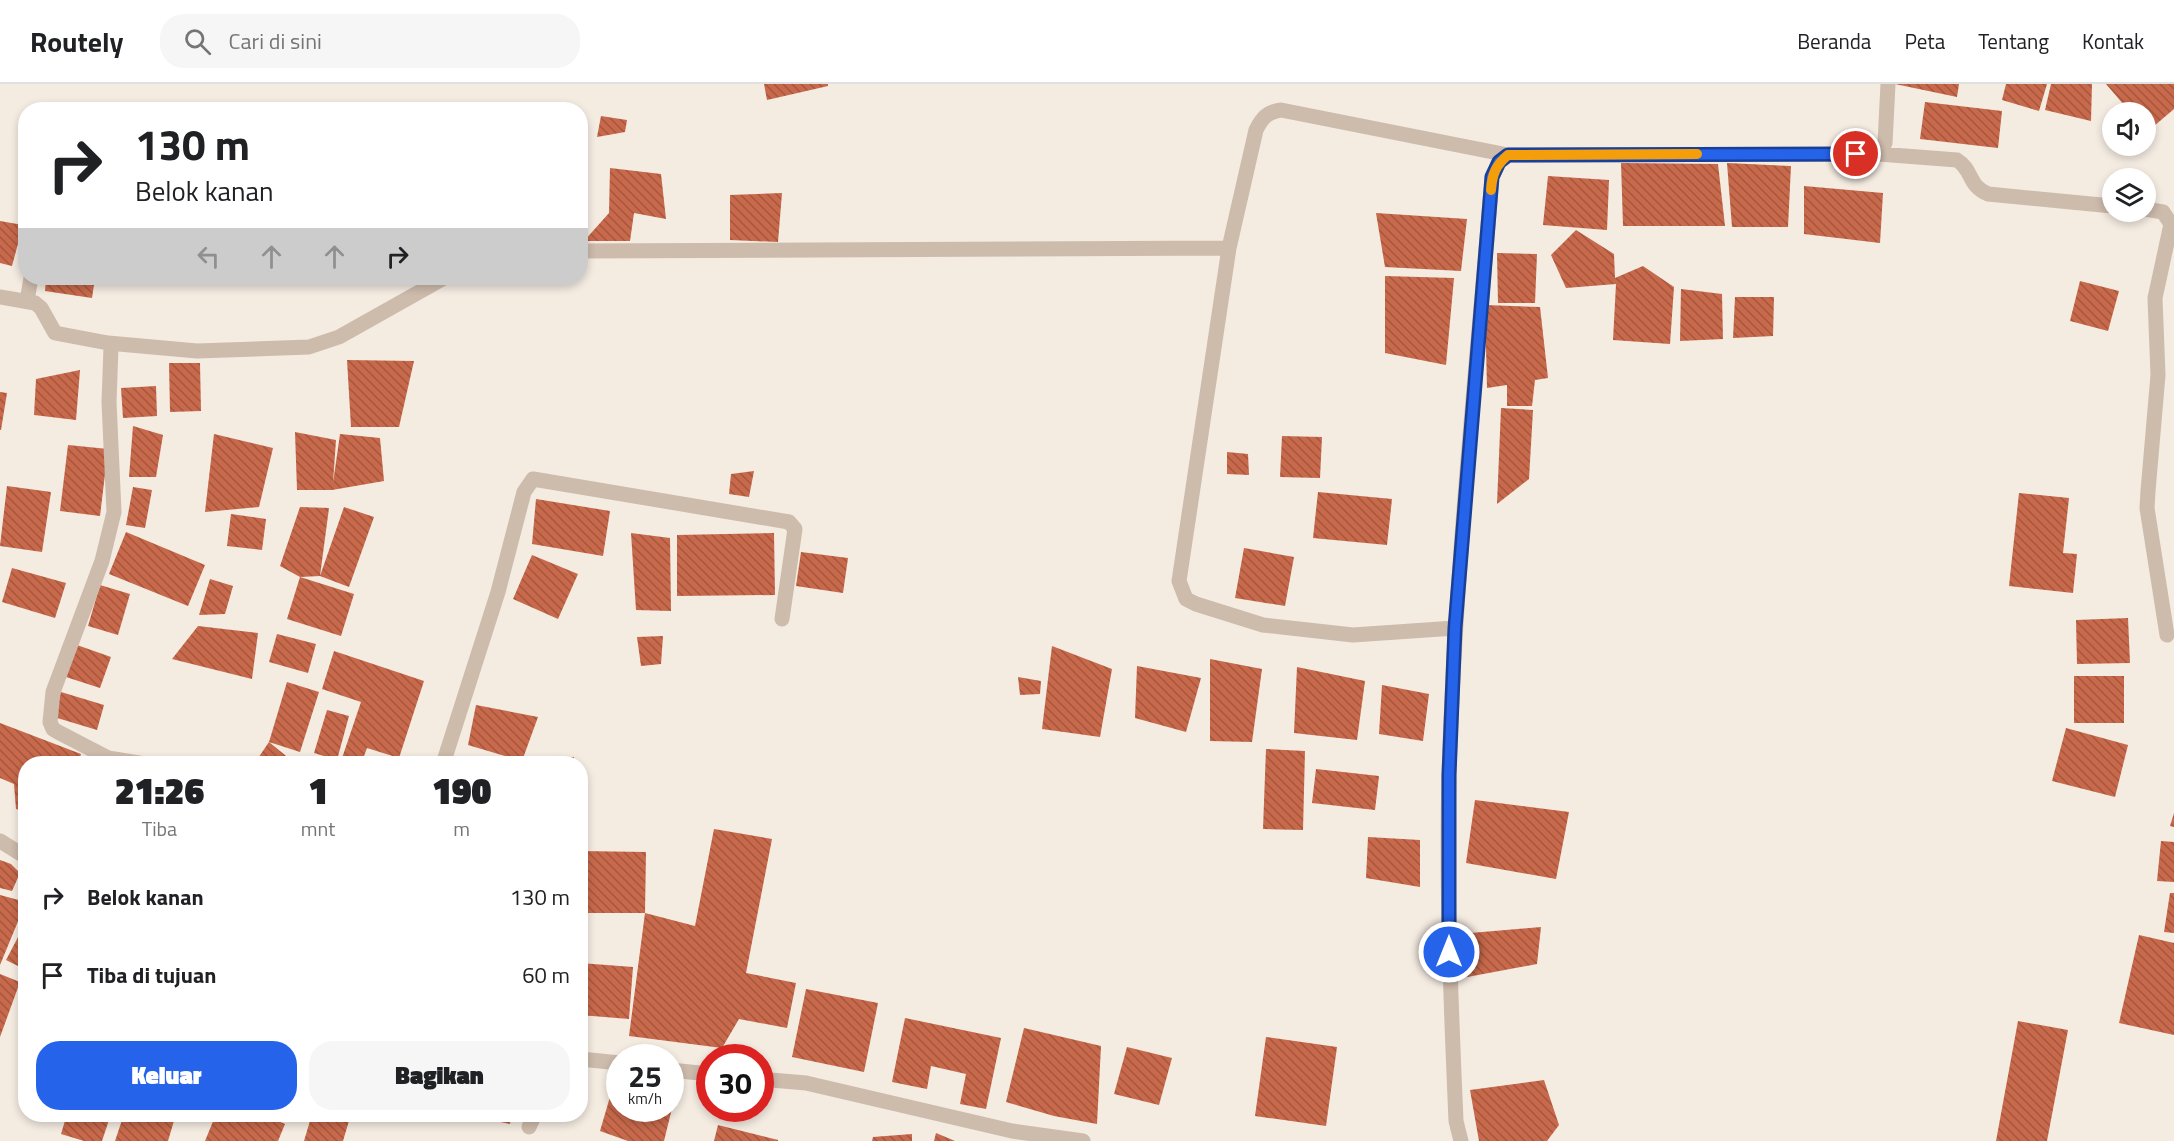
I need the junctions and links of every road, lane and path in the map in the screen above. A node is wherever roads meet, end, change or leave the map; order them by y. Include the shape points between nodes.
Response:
1 (1888, 84) edge
2 (1879, 154) junction
3 (1508, 155) junction
4 (2102, 205) edge
5 (2156, 211) edge
6 (1229, 248) junction
7 (588, 251) edge
8 (30, 285) edge
9 (432, 285) edge
10 (0, 297) edge
11 (27, 301) junction
12 (108, 343) junction
13 (782, 620) dead end
14 (1455, 628) junction
15 (2167, 635) dead end
16 (104, 756) edge
17 (446, 756) edge
18 (0, 841) edge
19 (18, 852) edge
20 (588, 1060) edge
21 (606, 1062) edge
22 (774, 1080) edge
23 (1010, 1136) edge
24 (1083, 1141) edge
25 (1461, 1141) edge

1 - 2 street via 1885,143
2 - 3 street
2 - 4 street via 1957,160 1966,168 1975,188 1988,194
3 - 6 street via 1272,111 1262,118 1256,130
3 - 14 street via 1499,162 1492,177
5 - 15 street via 2163,212 2171,224 2155,298 2158,375 2147,508
6 - 7 street
6 - 14 street via 1179,581 1186,599 1276,627 1353,635
8 - 11 street
9 - 12 street via 339,337 309,347 197,351
10 - 11 street
11 - 12 street via 41,308 52,332
12 - 16 street via 114,512 102,561 53,692 50,722 53,729
13 - 17 street via 795,529 789,522 533,479 524,492 498,592
14 - 25 street via 1449,775 1449,974 1456,1120
18 - 19 street
20 - 21 street
22 - 23 street via 806,1083
23 - 24 street

